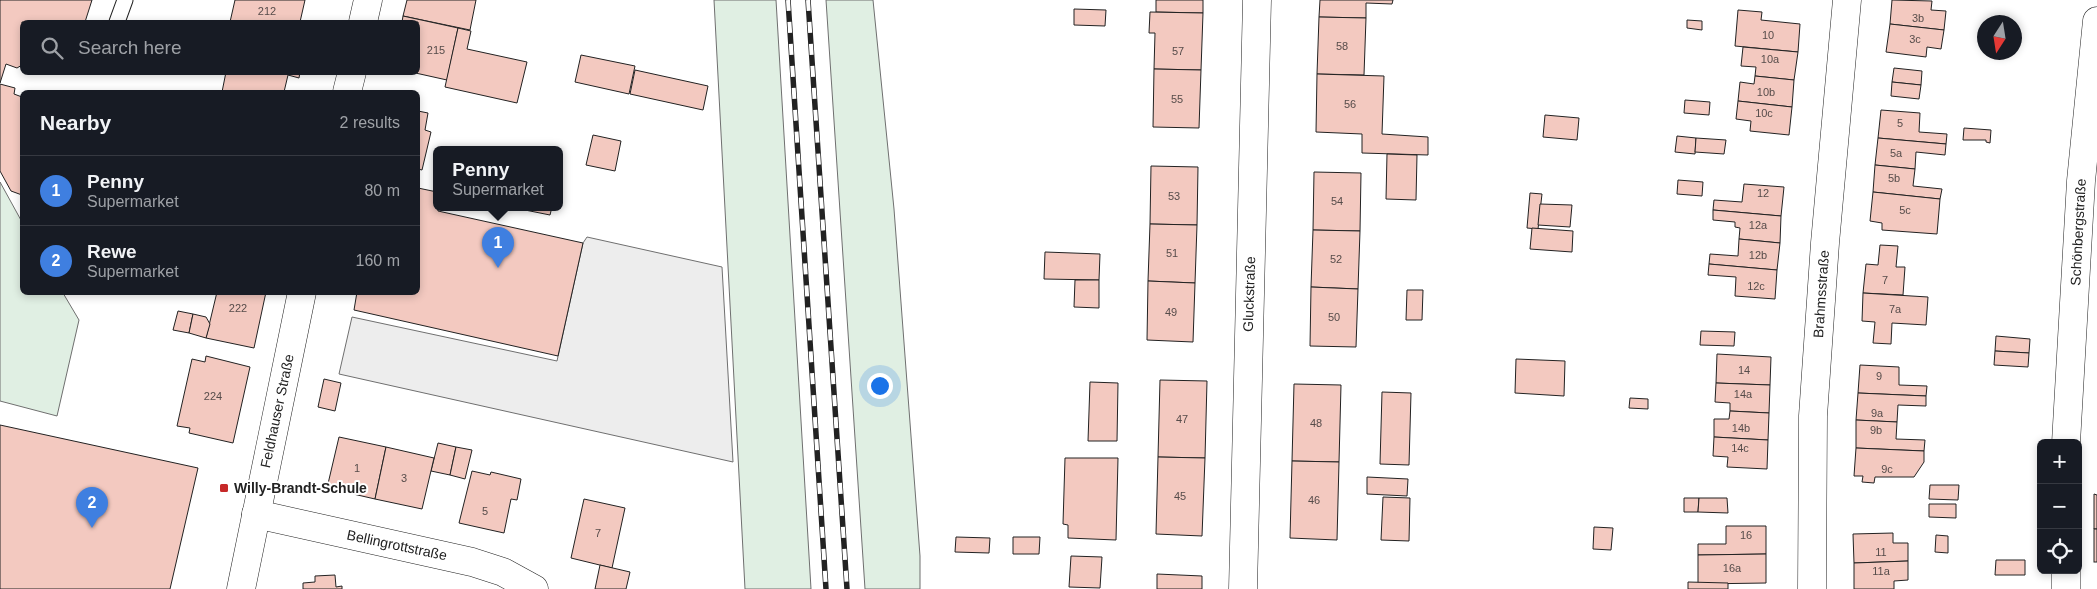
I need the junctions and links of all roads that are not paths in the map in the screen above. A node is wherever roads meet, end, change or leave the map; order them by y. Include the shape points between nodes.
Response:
1 (124, 0) edge
2 (368, 0) edge
3 (1258, 0) edge
4 (1847, 0) edge
5 (118, 20) edge
6 (363, 20) edge
7 (2097, 21) edge
8 (351, 75) edge
9 (348, 90) edge
10 (301, 295) edge
11 (2066, 439) edge
12 (256, 514) junction
13 (2066, 574) edge
14 (241, 589) edge
15 (534, 589) edge
16 (1243, 589) edge
17 (1812, 589) edge
18 (2066, 589) edge

1 - 5 lane
2 - 6 street
3 - 16 street, Gluckstraße
4 - 17 street, Brahmsstraße via 1813,416
7 - 11 street, Schönbergstraße via 2081,181
8 - 9 street
10 - 12 street, Feldhauser Straße
12 - 14 street, Feldhauser Straße
12 - 15 street, Bellingrottstraße via 472,562 503,572
13 - 18 street

